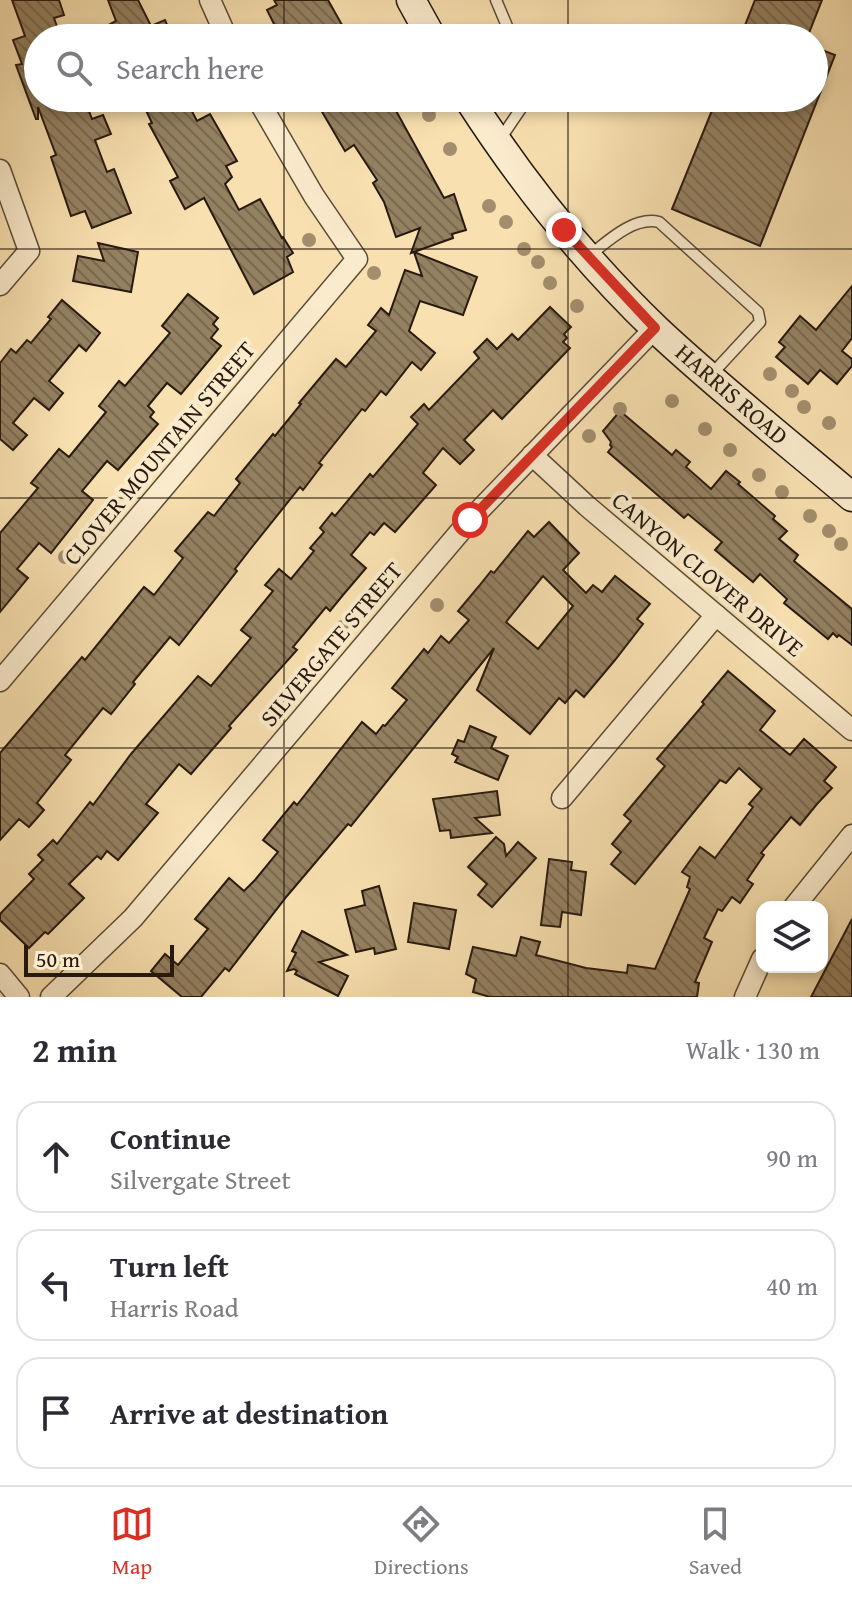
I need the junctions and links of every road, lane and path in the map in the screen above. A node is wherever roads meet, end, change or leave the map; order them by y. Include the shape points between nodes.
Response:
1 (210, 0) edge
2 (411, 0) edge
3 (496, 0) edge
4 (221, 24) edge
5 (424, 24) edge
6 (506, 24) edge
7 (265, 112) edge
8 (478, 112) edge
9 (518, 112) edge
10 (498, 142) junction
11 (0, 170) edge
12 (588, 257) junction
13 (0, 285) edge
14 (655, 328) junction
15 (709, 377) junction
16 (532, 455) junction
17 (852, 497) edge
18 (716, 615) junction
19 (0, 681) edge
20 (852, 730) edge
21 (562, 798) dead end
22 (852, 835) edge
23 (799, 901) edge
24 (756, 972) edge
25 (0, 974) edge
26 (19, 997) edge
27 (51, 997) edge
28 (745, 997) edge

1 - 4 street
2 - 5 street
3 - 6 lane
7 - 19 street, CLOVER MOUNTAIN STREET via 357,259
8 - 10 street, HARRIS ROAD
9 - 10 lane
10 - 12 street, HARRIS ROAD
11 - 13 street via 29,251
12 - 14 street, HARRIS ROAD
12 - 15 lane via 621,231 653,220 758,312 760,322
14 - 15 street, HARRIS ROAD
14 - 16 street, SILVERGATE STREET
15 - 17 street, HARRIS ROAD
16 - 18 street, CANYON CLOVER DRIVE
16 - 27 street, SILVERGATE STREET via 470,520 133,918
18 - 20 street, CANYON CLOVER DRIVE
18 - 21 street
22 - 23 street
24 - 28 street
25 - 26 street

